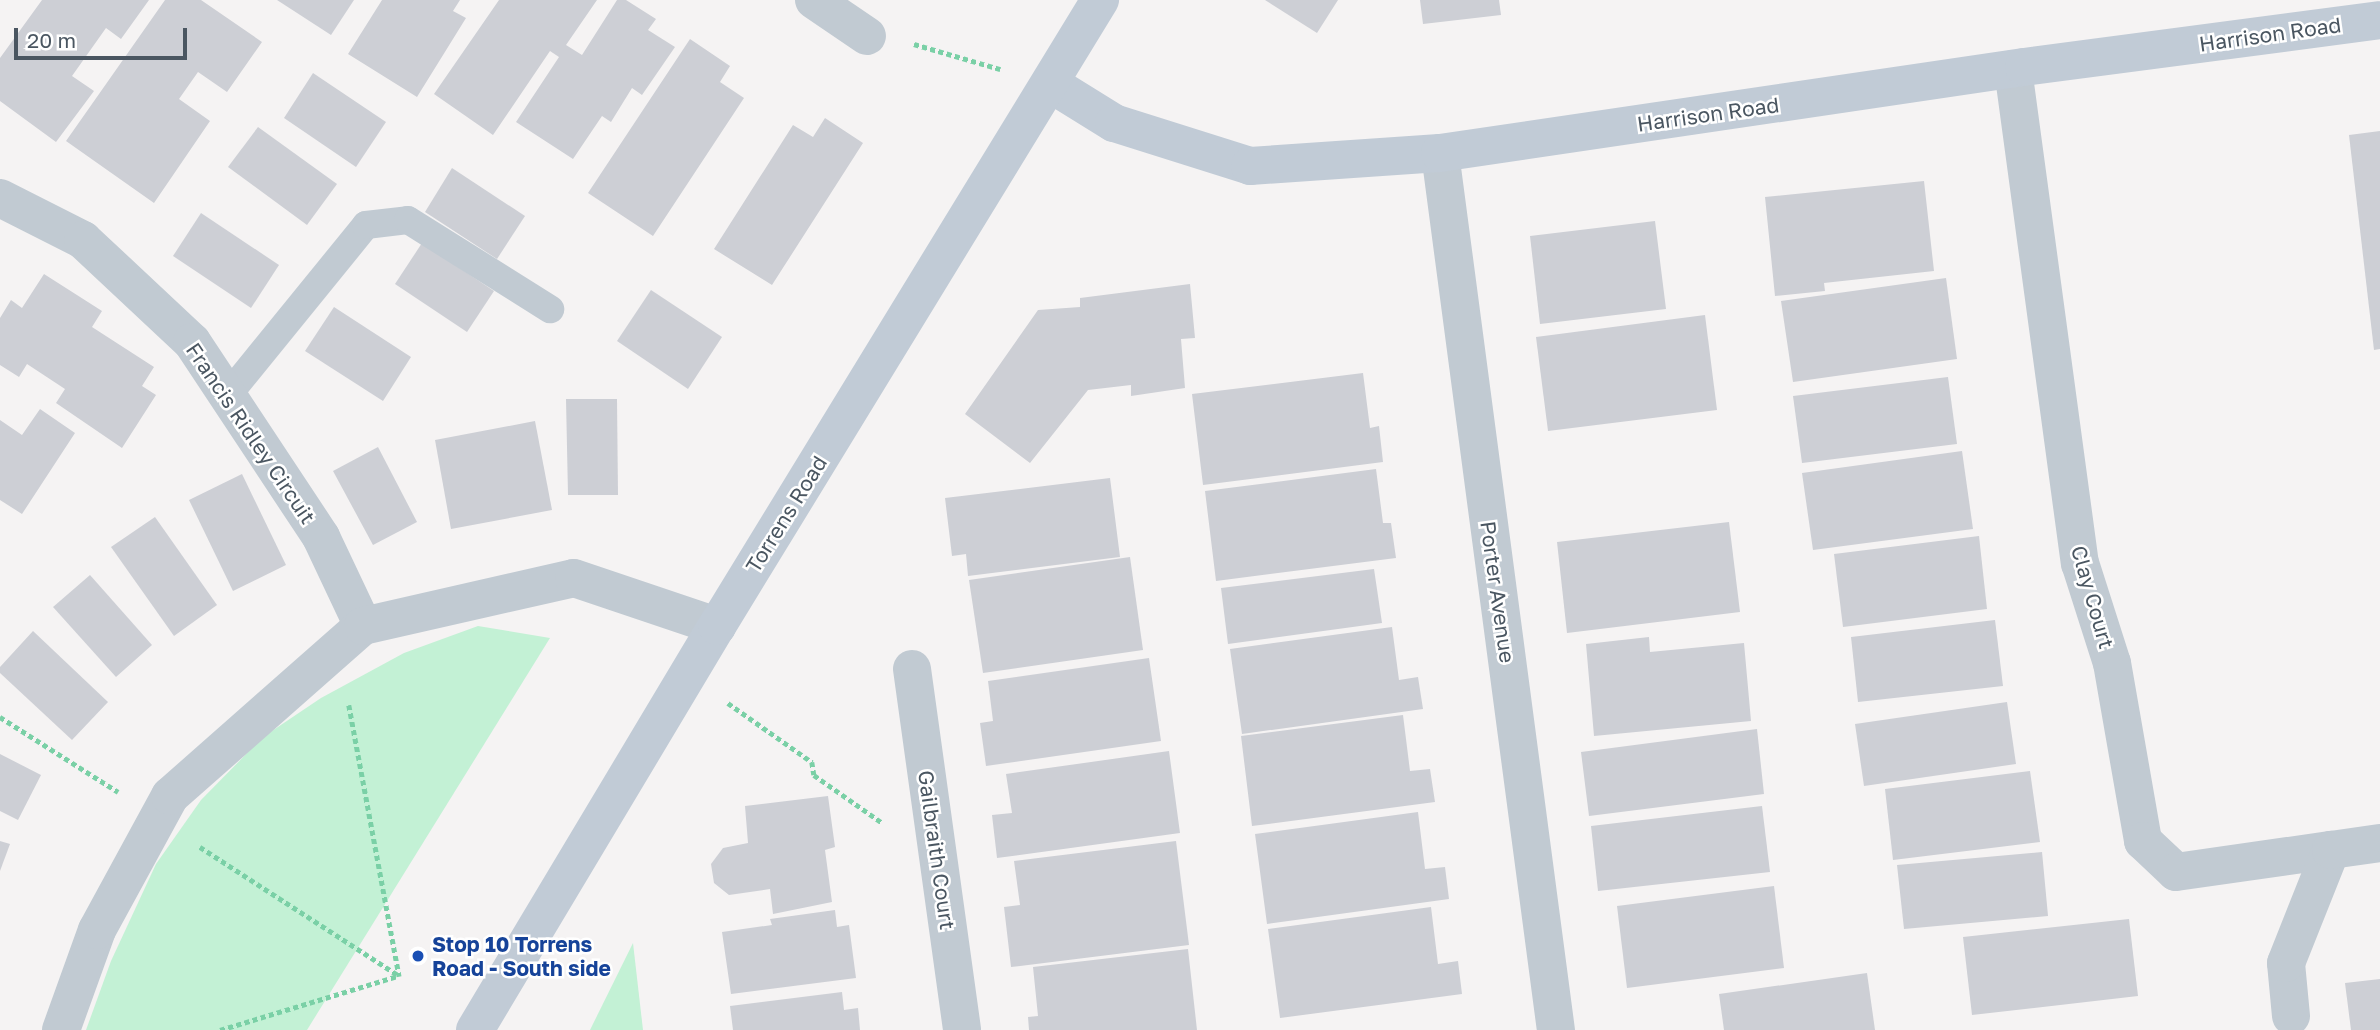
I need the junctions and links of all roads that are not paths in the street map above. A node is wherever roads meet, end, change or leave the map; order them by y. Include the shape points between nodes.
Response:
1 (814, 0) edge
2 (1100, 0) edge
3 (2380, 20) edge
4 (867, 36) road end
5 (2013, 69) junction
6 (1051, 84) junction
7 (1440, 153) junction
8 (0, 198) edge
9 (550, 309) dead end
10 (227, 396) junction
11 (363, 626) junction
12 (717, 626) junction
13 (912, 669) dead end
14 (2380, 843) edge
15 (2331, 850) junction
16 (2291, 1016) dead end
17 (61, 1030) edge
18 (475, 1030) edge
19 (962, 1030) edge
20 (1556, 1030) edge

1 - 4 street
2 - 6 street, Torrens Road
3 - 5 street, Harrison Road
5 - 7 street, Harrison Road
5 - 15 street, Clay Court via 2080,563 2112,663 2143,841 2176,872
6 - 7 street, Harrison Road via 1114,123 1250,166
6 - 12 street, Torrens Road
7 - 20 street, Porter Avenue
8 - 10 street, Francis Ridley Circuit via 83,240 192,342
9 - 10 lane via 408,220 366,225
10 - 11 street, Francis Ridley Circuit via 321,537
11 - 12 street via 574,578
11 - 17 street via 170,796 97,930
12 - 18 street, Torrens Road
13 - 19 street, Gailbraith Court
14 - 15 street
15 - 16 street via 2286,963

